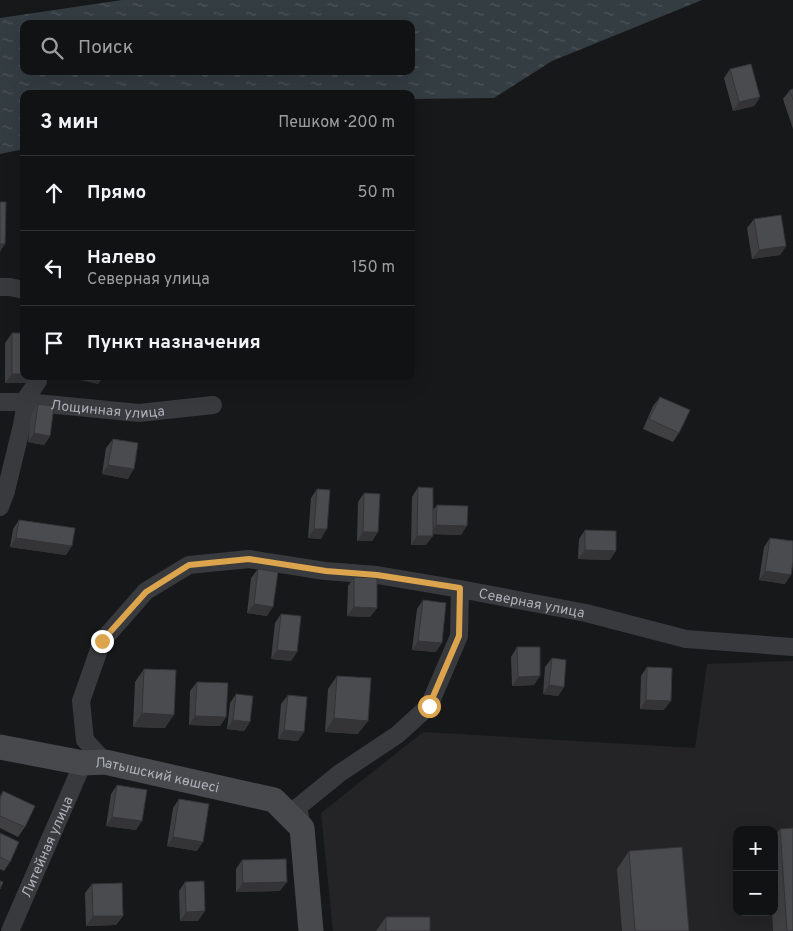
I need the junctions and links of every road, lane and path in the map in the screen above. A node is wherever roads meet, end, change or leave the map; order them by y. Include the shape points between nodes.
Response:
1 (0, 287) edge
2 (20, 290) edge
3 (38, 380) edge
4 (0, 402) edge
5 (26, 402) junction
6 (213, 405) dead end
7 (0, 507) edge
8 (460, 588) junction
9 (793, 648) edge
10 (0, 747) edge
11 (94, 762) junction
12 (302, 828) junction
13 (10, 931) edge
14 (311, 931) edge

1 - 2 street
3 - 5 street
4 - 5 street, Лощинная улица
5 - 6 street, Лощинная улица via 139,413
5 - 7 street
8 - 9 street, Северная улица via 586,613 686,639
8 - 11 street, Северная улица via 249,559 189,565 146,592 102,641 81,701 85,740
8 - 12 street via 459,636 429,706 397,736 340,773 298,807
10 - 11 street, Латышский көшесі
11 - 12 street, Латышский көшесі via 274,800
11 - 13 street, Литейная улица
12 - 14 street

